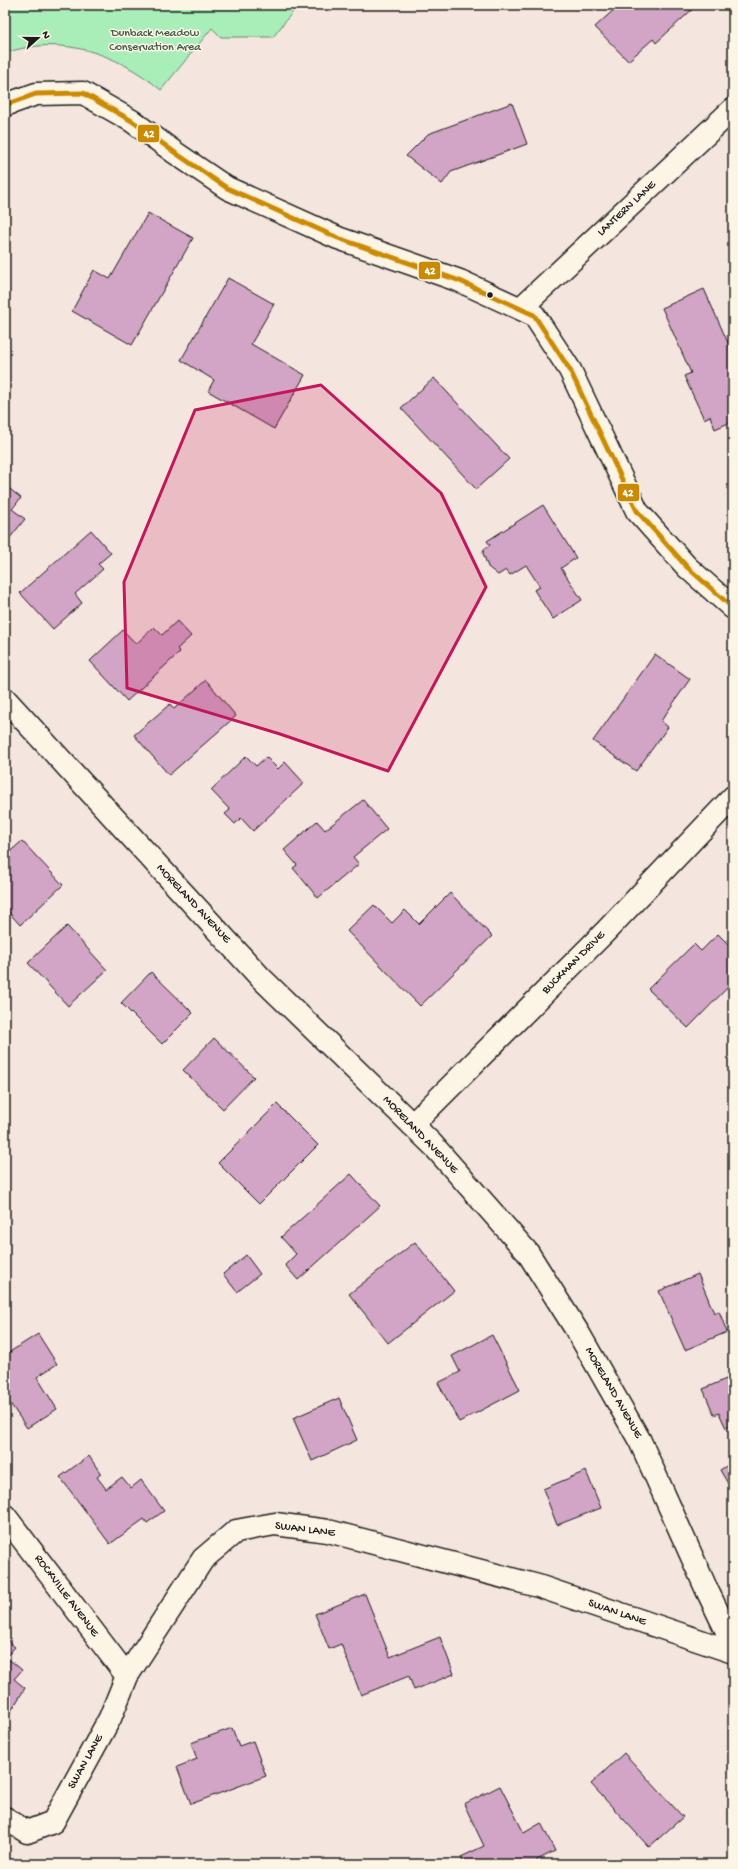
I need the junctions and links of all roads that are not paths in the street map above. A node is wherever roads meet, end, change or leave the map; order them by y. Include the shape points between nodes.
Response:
1 (5, 105) edge
2 (733, 109) edge
3 (521, 308) junction
4 (733, 608) edge
5 (5, 699) edge
6 (733, 797) edge
7 (412, 1125) junction
8 (5, 1516) edge
9 (733, 1644) edge
10 (733, 1652) edge
11 (127, 1676) junction
12 (5, 1818) edge

1 - 3 street via 36,94 83,93 132,120 227,188 338,238 460,281
2 - 3 street, LANTERN LANE
3 - 4 street via 534,316 570,370 637,512 687,567
5 - 7 street, MORELAND AVENUE via 261,978
6 - 7 street, BUCKMAN DRIVE via 605,932
7 - 9 street, MORELAND AVENUE via 432,1144 528,1253 575,1328 640,1441
8 - 11 street, ROCKVILLE AVENUE
10 - 11 street, SWAN LANE via 538,1586 328,1531 275,1524 236,1531 203,1559
11 - 12 street, SWAN LANE via 110,1718 53,1822 27,1832

